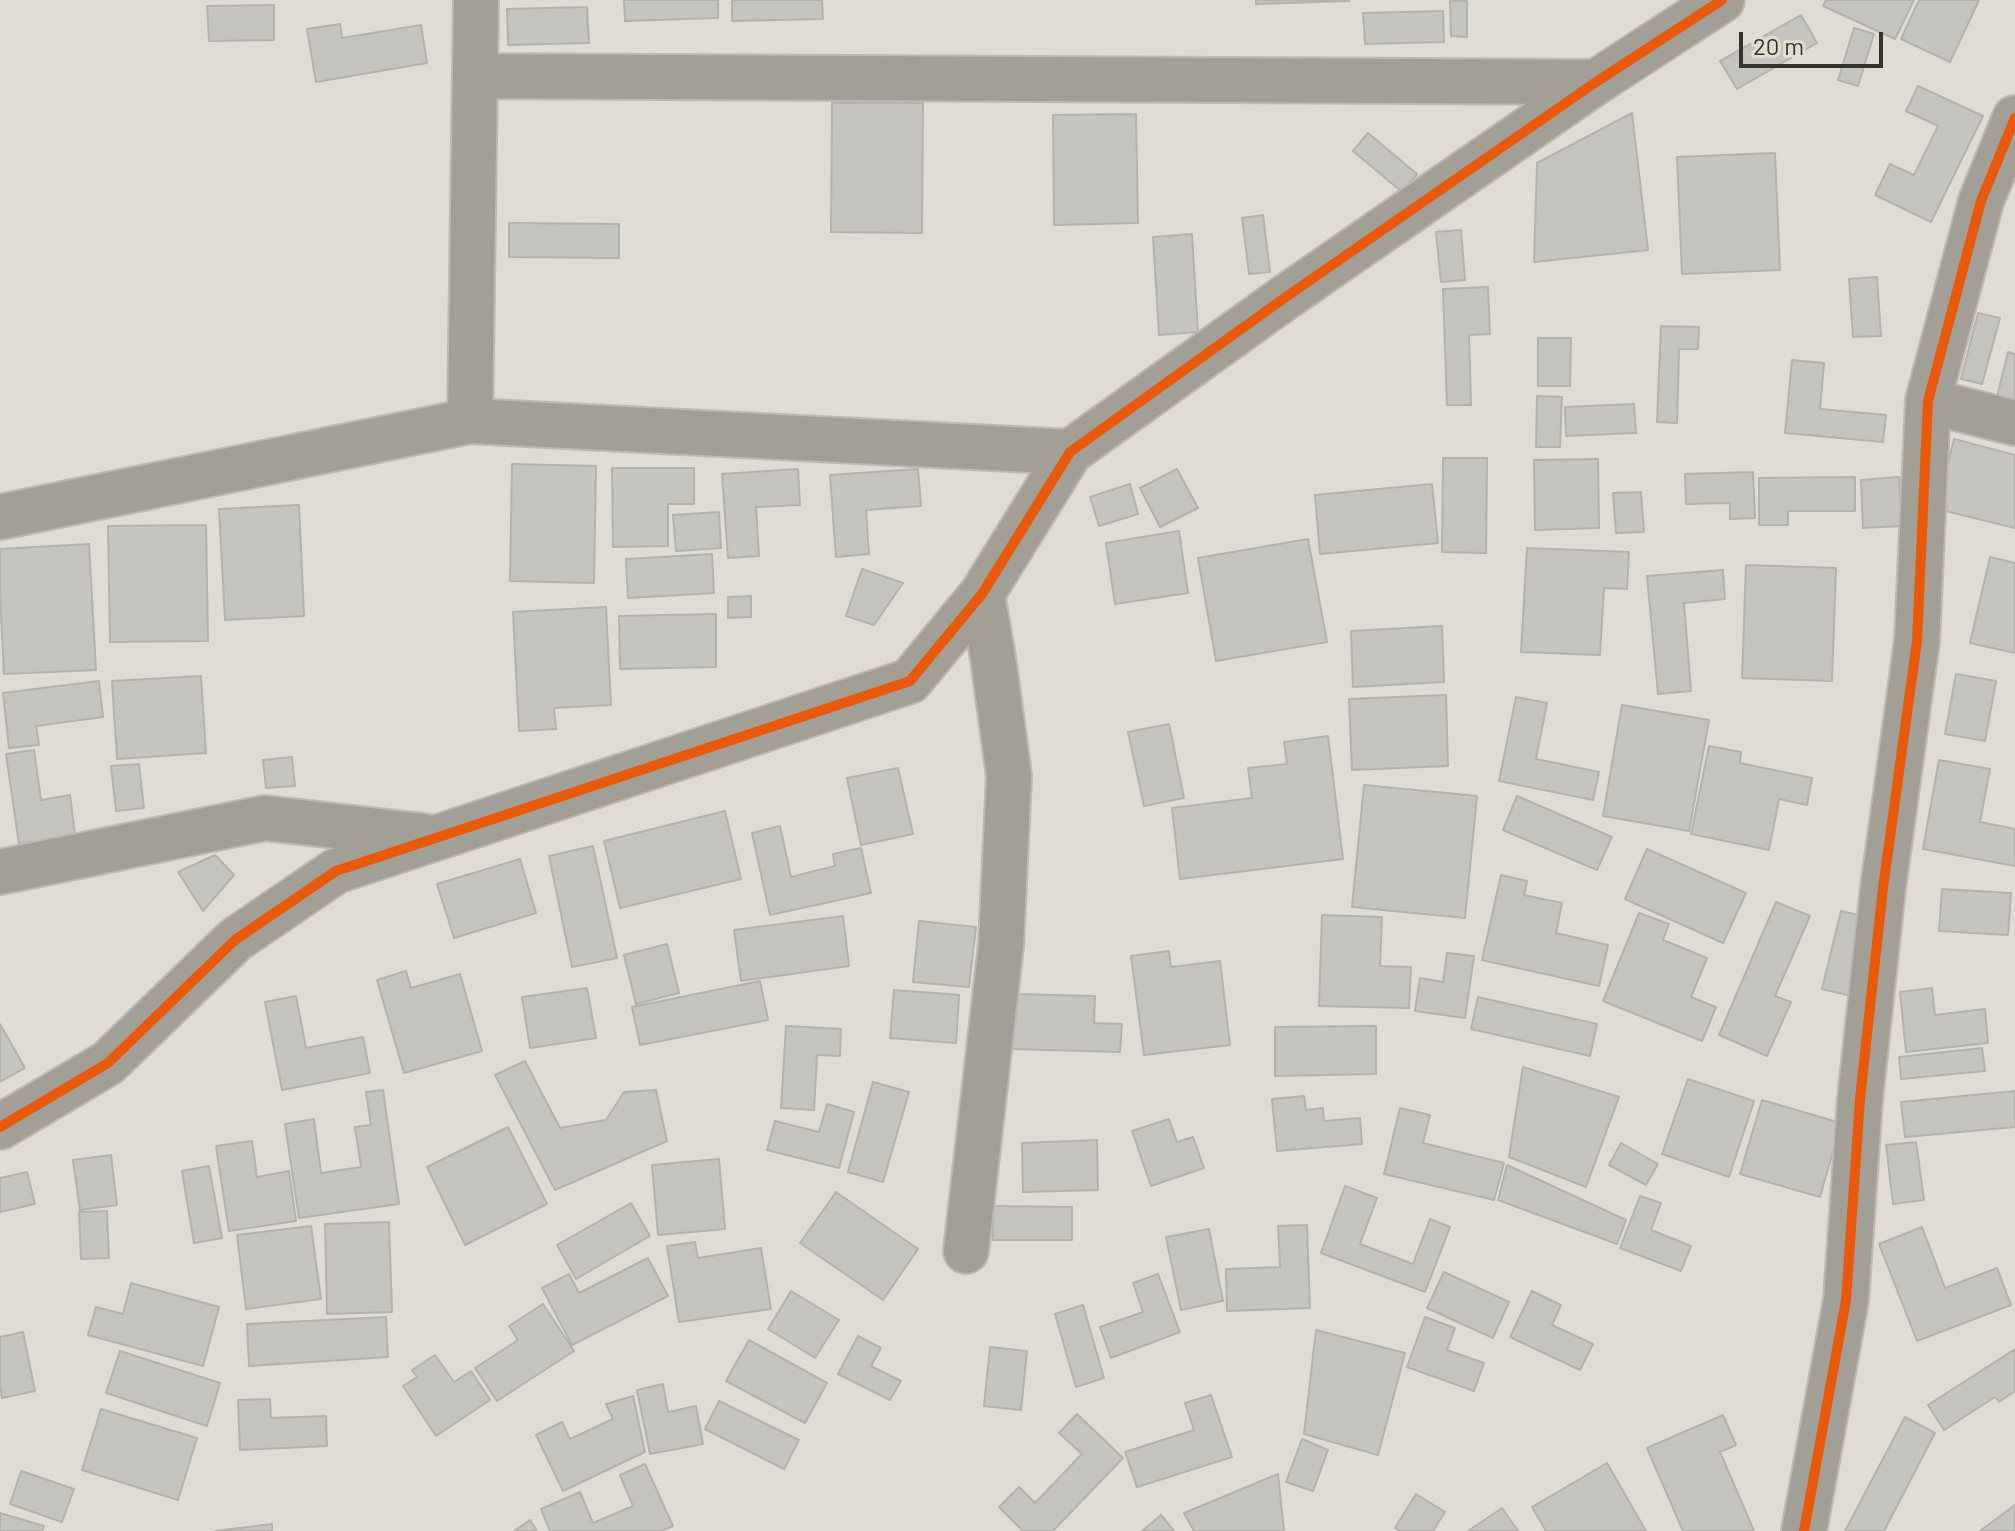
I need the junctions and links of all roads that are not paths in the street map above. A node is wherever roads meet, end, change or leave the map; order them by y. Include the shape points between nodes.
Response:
1 (476, 0) edge
2 (1722, 0) edge
3 (476, 76) junction
4 (1596, 82) junction
5 (2015, 118) edge
6 (1928, 401) junction
7 (470, 421) junction
8 (2015, 423) edge
9 (1070, 452) junction
10 (0, 517) edge
11 (982, 594) junction
12 (435, 838) junction
13 (0, 872) edge
14 (0, 1127) edge
15 (966, 1251) dead end
16 (1804, 1531) edge

1 - 3 street
2 - 4 street
3 - 4 street
3 - 7 street
4 - 9 street
5 - 6 street via 1981,201
6 - 8 street
6 - 16 street via 1917,641 1883,888 1846,1300
7 - 9 street
7 - 10 street
9 - 11 street
11 - 12 street via 910,681
11 - 15 street via 1009,776 1001,945
12 - 13 street via 265,818
12 - 14 street via 336,871 235,940 108,1063

